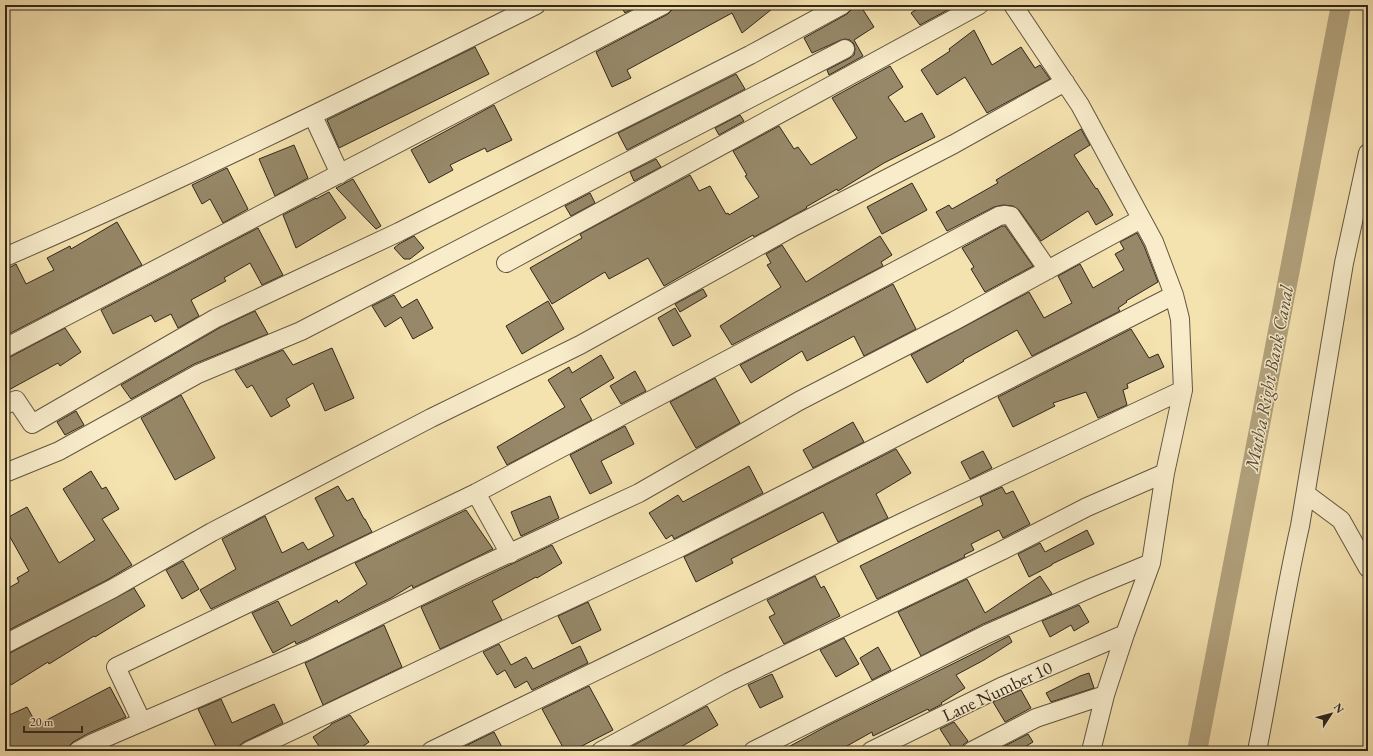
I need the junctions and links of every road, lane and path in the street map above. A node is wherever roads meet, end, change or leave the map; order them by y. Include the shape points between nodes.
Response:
1 (536, 5) edge
2 (663, 5) edge
3 (842, 5) edge
4 (979, 5) edge
5 (1014, 5) edge
6 (845, 49) dead end
7 (1064, 82) junction
8 (312, 116) junction
9 (1368, 153) edge
10 (340, 174) junction
11 (1141, 219) junction
12 (5, 257) edge
13 (506, 263) dead end
14 (1048, 270) junction
15 (1174, 295) junction
16 (5, 348) edge
17 (1184, 390) junction
18 (5, 405) edge
19 (1165, 472) junction
20 (5, 473) edge
21 (476, 493) junction
22 (1306, 494) junction
23 (510, 554) junction
24 (1151, 564) junction
25 (1368, 568) edge
26 (1125, 634) junction
27 (5, 644) edge
28 (1105, 695) junction
29 (142, 722) junction
30 (78, 751) edge
31 (249, 751) edge
32 (431, 751) edge
33 (601, 751) edge
34 (752, 751) edge
35 (871, 751) edge
36 (972, 751) edge
37 (1091, 751) edge
38 (1257, 751) edge

1 - 8 street
2 - 10 street
3 - 18 street via 399,232 216,318 32,424 16,400
4 - 13 street
5 - 7 street
6 - 20 street via 301,331 198,374 59,452
7 - 11 street via 1080,105
7 - 27 street via 580,345 431,418 248,513 112,589
8 - 10 street
8 - 12 street
9 - 22 street via 1344,263
10 - 16 street
11 - 14 street
11 - 15 street via 1154,242
14 - 21 street via 1011,216 999,216
14 - 23 street via 799,401 639,493
15 - 17 street via 1180,319
15 - 31 street via 679,548
17 - 19 street
17 - 32 street via 903,522
19 - 24 street
19 - 33 street via 1087,507 729,682
21 - 23 street
21 - 29 street via 116,667
22 - 25 street via 1341,520
22 - 38 street
23 - 29 street via 309,650
24 - 26 street
24 - 34 street via 987,634
26 - 28 street
26 - 35 street, Lane Number 10 via 1002,687
28 - 36 street via 1036,718
28 - 37 street
29 - 30 street

